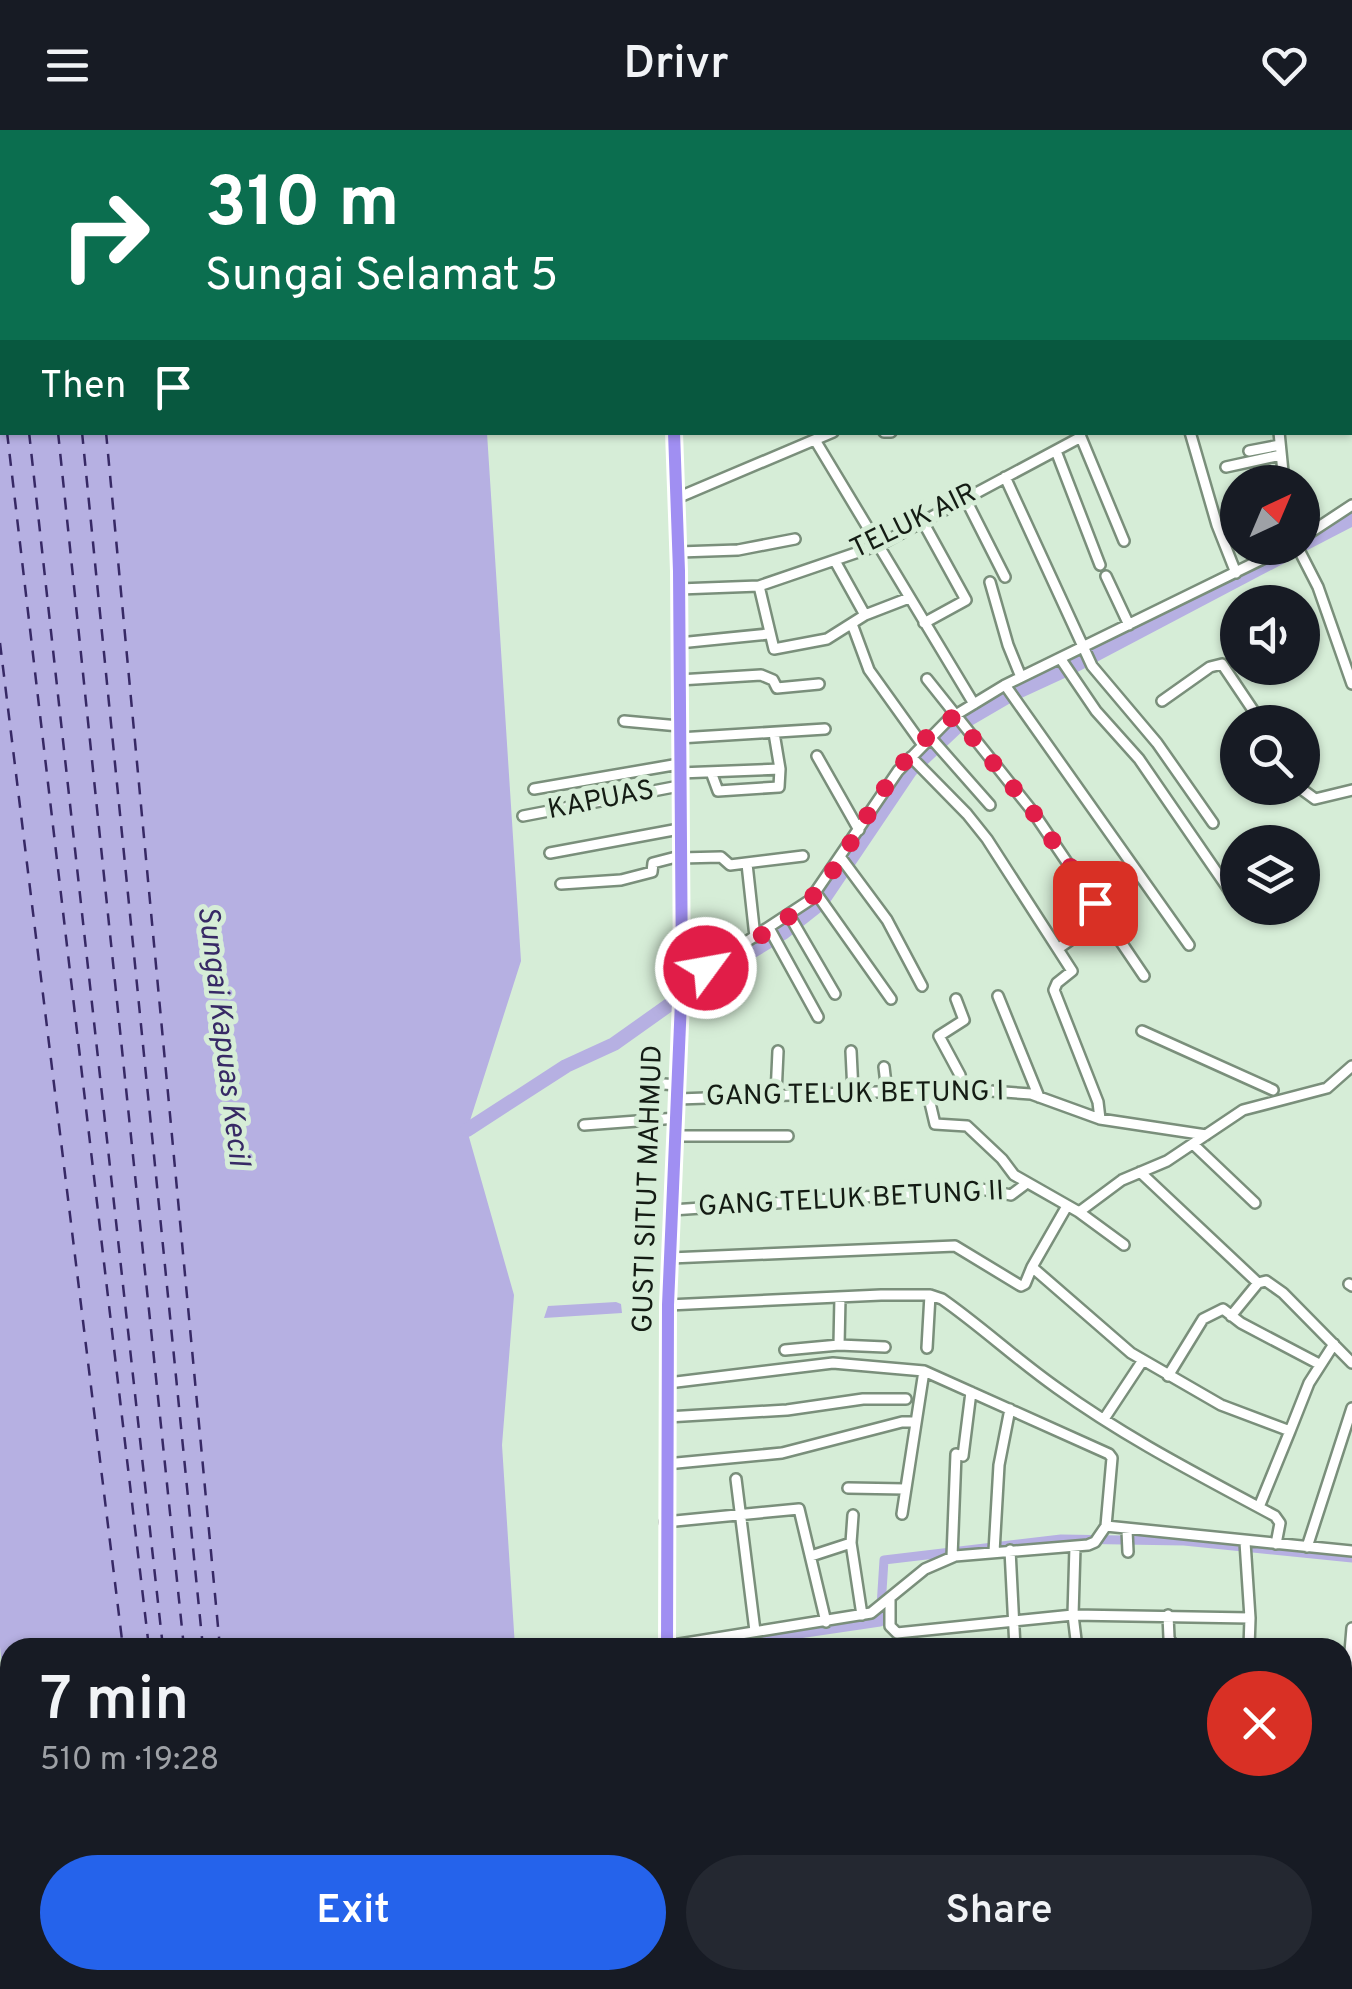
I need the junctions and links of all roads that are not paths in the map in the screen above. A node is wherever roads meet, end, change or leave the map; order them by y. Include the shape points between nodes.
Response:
1 (674, 435) edge
2 (826, 435) edge
3 (1080, 435) edge
4 (1191, 435) edge
5 (1279, 435) edge
6 (815, 440) junction
7 (1280, 450) junction
8 (1056, 451) junction
9 (1248, 451) dead end
10 (1232, 465) edge
11 (1282, 465) edge
12 (1005, 476) junction
13 (676, 498) junction
14 (965, 498) junction
15 (1352, 506) edge
16 (923, 522) junction
17 (1320, 526) edge
18 (796, 539) dead end
19 (1124, 540) dead end
20 (879, 545) junction
21 (679, 552) junction
22 (835, 560) junction
23 (1100, 564) dead end
24 (1250, 565) edge
25 (1305, 565) edge
26 (1236, 572) junction
27 (1106, 576) dead end
28 (1006, 577) dead end
29 (990, 582) dead end
30 (759, 586) junction
31 (679, 589) junction
32 (909, 598) junction
33 (866, 615) junction
34 (924, 623) junction
35 (852, 624) junction
36 (1128, 625) junction
37 (768, 634) junction
38 (1350, 636) edge
39 (1337, 638) junction
40 (679, 644) junction
41 (1085, 651) junction
42 (1065, 666) junction
43 (1021, 677) junction
44 (679, 680) junction
45 (927, 680) dead end
46 (819, 684) dead end
47 (1352, 684) edge
48 (1009, 692) junction
49 (1162, 702) dead end
50 (974, 704) junction
51 (1250, 705) edge
52 (624, 721) dead end
53 (960, 721) junction
54 (825, 729) dead end
55 (679, 732) junction
56 (774, 733) junction
57 (931, 743) junction
58 (817, 756) dead end
59 (913, 759) junction
60 (780, 769) junction
61 (711, 772) junction
62 (679, 774) junction
63 (534, 789) dead end
64 (1352, 790) edge
65 (1320, 798) edge
66 (990, 805) dead end
67 (523, 816) dead end
68 (1213, 823) dead end
69 (680, 829) junction
70 (860, 830) junction
71 (550, 853) dead end
72 (803, 856) dead end
73 (680, 857) junction
74 (747, 864) junction
75 (845, 864) junction
76 (1220, 877) edge
77 (561, 884) dead end
78 (820, 899) junction
79 (1095, 903) junction
80 (790, 917) junction
81 (771, 935) junction
82 (756, 936) junction
83 (1189, 945) dead end
84 (1059, 948) junction
85 (1144, 976) dead end
86 (681, 981) junction
87 (922, 986) dead end
88 (835, 994) dead end
89 (998, 996) dead end
90 (890, 998) dead end
91 (956, 999) dead end
92 (818, 1017) dead end
93 (1142, 1031) dead end
94 (778, 1051) dead end
95 (851, 1051) dead end
96 (1352, 1066) edge
97 (884, 1067) dead end
98 (1339, 1080) junction
99 (648, 1083) dead end
100 (1352, 1084) edge
101 (962, 1088) junction
102 (927, 1090) junction
103 (678, 1092) junction
104 (853, 1092) junction
105 (887, 1092) junction
106 (776, 1095) junction
107 (1038, 1097) junction
108 (1271, 1101) junction
109 (677, 1118) junction
110 (1100, 1118) junction
111 (584, 1126) dead end
112 (1206, 1135) junction
113 (676, 1136) junction
114 (788, 1136) dead end
115 (1194, 1144) junction
116 (1140, 1172) junction
117 (1028, 1183) junction
118 (1256, 1203) dead end
119 (1067, 1206) junction
120 (672, 1210) junction
121 (1079, 1212) junction
122 (1124, 1246) dead end
123 (670, 1258) junction
124 (1032, 1267) junction
125 (1258, 1283) junction
126 (930, 1295) junction
127 (840, 1297) junction
128 (668, 1304) junction
129 (1231, 1316) junction
130 (1334, 1344) junction
131 (839, 1346) junction
132 (885, 1347) dead end
133 (926, 1348) dead end
134 (785, 1350) dead end
135 (1142, 1360) junction
136 (1352, 1363) edge
137 (1319, 1364) junction
138 (924, 1371) junction
139 (1168, 1376) junction
140 (668, 1383) junction
141 (971, 1392) junction
142 (906, 1399) dead end
143 (1352, 1408) edge
144 (1010, 1409) junction
145 (667, 1417) junction
146 (1104, 1418) junction
147 (916, 1422) junction
148 (1290, 1431) junction
149 (666, 1464) junction
150 (736, 1479) dead end
151 (848, 1488) dead end
152 (905, 1489) junction
153 (1259, 1507) junction
154 (902, 1514) dead end
155 (854, 1515) dead end
156 (738, 1516) junction
157 (665, 1522) junction
158 (1100, 1534) junction
159 (851, 1542) junction
160 (1276, 1544) junction
161 (1245, 1546) junction
162 (1075, 1547) junction
163 (1307, 1548) junction
164 (1010, 1550) junction
165 (1352, 1551) edge
166 (952, 1552) junction
167 (994, 1552) junction
168 (811, 1556) junction
169 (889, 1601) junction
170 (866, 1614) junction
171 (1073, 1615) junction
172 (1168, 1615) junction
173 (1250, 1618) junction
174 (826, 1622) junction
175 (1014, 1623) junction
176 (755, 1631) junction
177 (667, 1638) edge
178 (716, 1638) edge
179 (1015, 1638) edge
180 (1076, 1638) edge
181 (1169, 1638) edge
182 (1249, 1638) edge

1 - 13 highway, GUSTI SITUT MAHMUD
2 - 6 street
3 - 8 street, TELUK AIR
3 - 19 street
4 - 26 street
5 - 7 street
6 - 13 street
6 - 20 street
7 - 9 street
7 - 10 street
7 - 11 street
8 - 12 street, TELUK AIR
8 - 23 street
12 - 14 street, TELUK AIR
12 - 41 street
13 - 21 highway, GUSTI SITUT MAHMUD
14 - 16 street, TELUK AIR
14 - 28 street
15 - 17 street
16 - 20 street, TELUK AIR
16 - 34 street via 966,600
18 - 21 street
20 - 22 street, TELUK AIR
20 - 32 street
21 - 31 highway, GUSTI SITUT MAHMUD
22 - 30 street, TELUK AIR
22 - 33 street
24 - 26 street
25 - 39 street
26 - 36 street
27 - 36 street
29 - 43 street
30 - 31 street, TELUK AIR
30 - 37 street
31 - 40 highway, GUSTI SITUT MAHMUD
32 - 33 street
32 - 34 street
33 - 35 street
34 - 50 street
35 - 37 street via 826,639 776,649
35 - 57 street via 869,670
36 - 41 street
37 - 40 street
38 - 39 street
39 - 47 street
40 - 44 highway, GUSTI SITUT MAHMUD
41 - 42 street
41 - 68 street
42 - 43 street
42 - 76 street via 1140,759
43 - 48 street
44 - 46 street via 761,675 777,688
44 - 55 highway, GUSTI SITUT MAHMUD
45 - 53 street
48 - 50 street
48 - 83 street
49 - 51 street via 1222,664
50 - 53 street
52 - 55 street
53 - 57 street
53 - 79 street
54 - 56 street
55 - 56 street
55 - 62 highway, GUSTI SITUT MAHMUD
56 - 60 street
57 - 59 street
57 - 66 street
58 - 70 street
59 - 70 street
59 - 84 street via 987,839
60 - 61 street
60 - 61 street via 779,787 718,791
61 - 62 street
62 - 63 street
62 - 67 street, KAPUAS
62 - 69 highway, GUSTI SITUT MAHMUD
64 - 65 street
69 - 71 street
69 - 73 highway, GUSTI SITUT MAHMUD
70 - 75 street
72 - 74 street
73 - 74 street via 719,856 730,865
73 - 77 street via 621,880
73 - 86 highway, GUSTI SITUT MAHMUD
74 - 82 street
75 - 78 street
75 - 87 street via 887,920
78 - 80 street
78 - 90 street
79 - 84 street via 1083,911 1092,925
79 - 85 street
80 - 81 street
80 - 88 street
81 - 82 street
81 - 92 street
82 - 86 street via 710,977
84 - 110 street via 1073,972 1054,990
86 - 103 highway, GUSTI SITUT MAHMUD
89 - 107 street
91 - 101 street via 964,1020 940,1036
93 - 108 street via 1275,1087
94 - 106 street
95 - 104 street
96 - 98 street
97 - 105 street
98 - 100 street
98 - 108 street
99 - 103 street, GANG TELUK BETUNG I
101 - 102 street, GANG TELUK BETUNG I
101 - 107 street, GANG TELUK BETUNG I
102 - 105 street, GANG TELUK BETUNG I
102 - 117 street via 935,1124 967,1126
103 - 106 street, GANG TELUK BETUNG I
103 - 109 highway, GUSTI SITUT MAHMUD
104 - 105 street, GANG TELUK BETUNG I
104 - 106 street, GANG TELUK BETUNG I
107 - 110 street, GANG TELUK BETUNG I
108 - 112 street via 1243,1110
109 - 111 street
109 - 113 highway, GUSTI SITUT MAHMUD
110 - 112 street, GANG TELUK BETUNG I
112 - 115 street
113 - 114 street
113 - 120 highway, GUSTI SITUT MAHMUD
115 - 116 street
115 - 118 street
116 - 121 street
116 - 125 street
117 - 119 street
117 - 120 street, GANG TELUK BETUNG II via 1011,1195 981,1189
119 - 121 street
119 - 124 street
120 - 123 highway, GUSTI SITUT MAHMUD
121 - 122 street
123 - 124 street via 955,1246 1021,1286
123 - 128 highway, GUSTI SITUT MAHMUD
124 - 135 street
125 - 129 street
125 - 130 street via 1274,1286
126 - 127 street
126 - 133 street
126 - 146 street
127 - 128 street
127 - 131 street
128 - 140 highway, GUSTI SITUT MAHMUD
129 - 137 street
129 - 139 street via 1223,1309 1203,1319
130 - 136 street
130 - 137 street
131 - 132 street
131 - 134 street
135 - 139 street
135 - 146 street
137 - 148 street
138 - 140 street via 833,1363
138 - 141 street
138 - 147 street
139 - 148 street
140 - 145 highway, GUSTI SITUT MAHMUD
141 - 144 street
141 - 166 street via 963,1456 956,1454
142 - 145 street
143 - 163 street
144 - 158 street via 1111,1456
144 - 167 street
145 - 149 highway, GUSTI SITUT MAHMUD
146 - 153 street
147 - 149 street via 782,1453
147 - 152 street
148 - 153 street
149 - 157 highway, GUSTI SITUT MAHMUD
150 - 156 street
151 - 152 street
152 - 154 street
153 - 160 street via 1280,1521
155 - 159 street
156 - 157 street
156 - 168 street via 799,1510
156 - 176 street
157 - 177 highway, GUSTI SITUT MAHMUD
158 - 161 street
158 - 162 street
159 - 168 street
159 - 170 street
160 - 161 street
160 - 163 street
161 - 173 street
162 - 164 street
162 - 171 street
163 - 165 street
164 - 167 street
164 - 175 street
166 - 167 street
166 - 169 street
168 - 174 street
169 - 170 street
169 - 175 street via 897,1634
170 - 174 street
171 - 172 street
171 - 175 street
171 - 180 street
172 - 173 street
172 - 181 street
173 - 182 street
174 - 176 street
175 - 179 street
176 - 178 street

